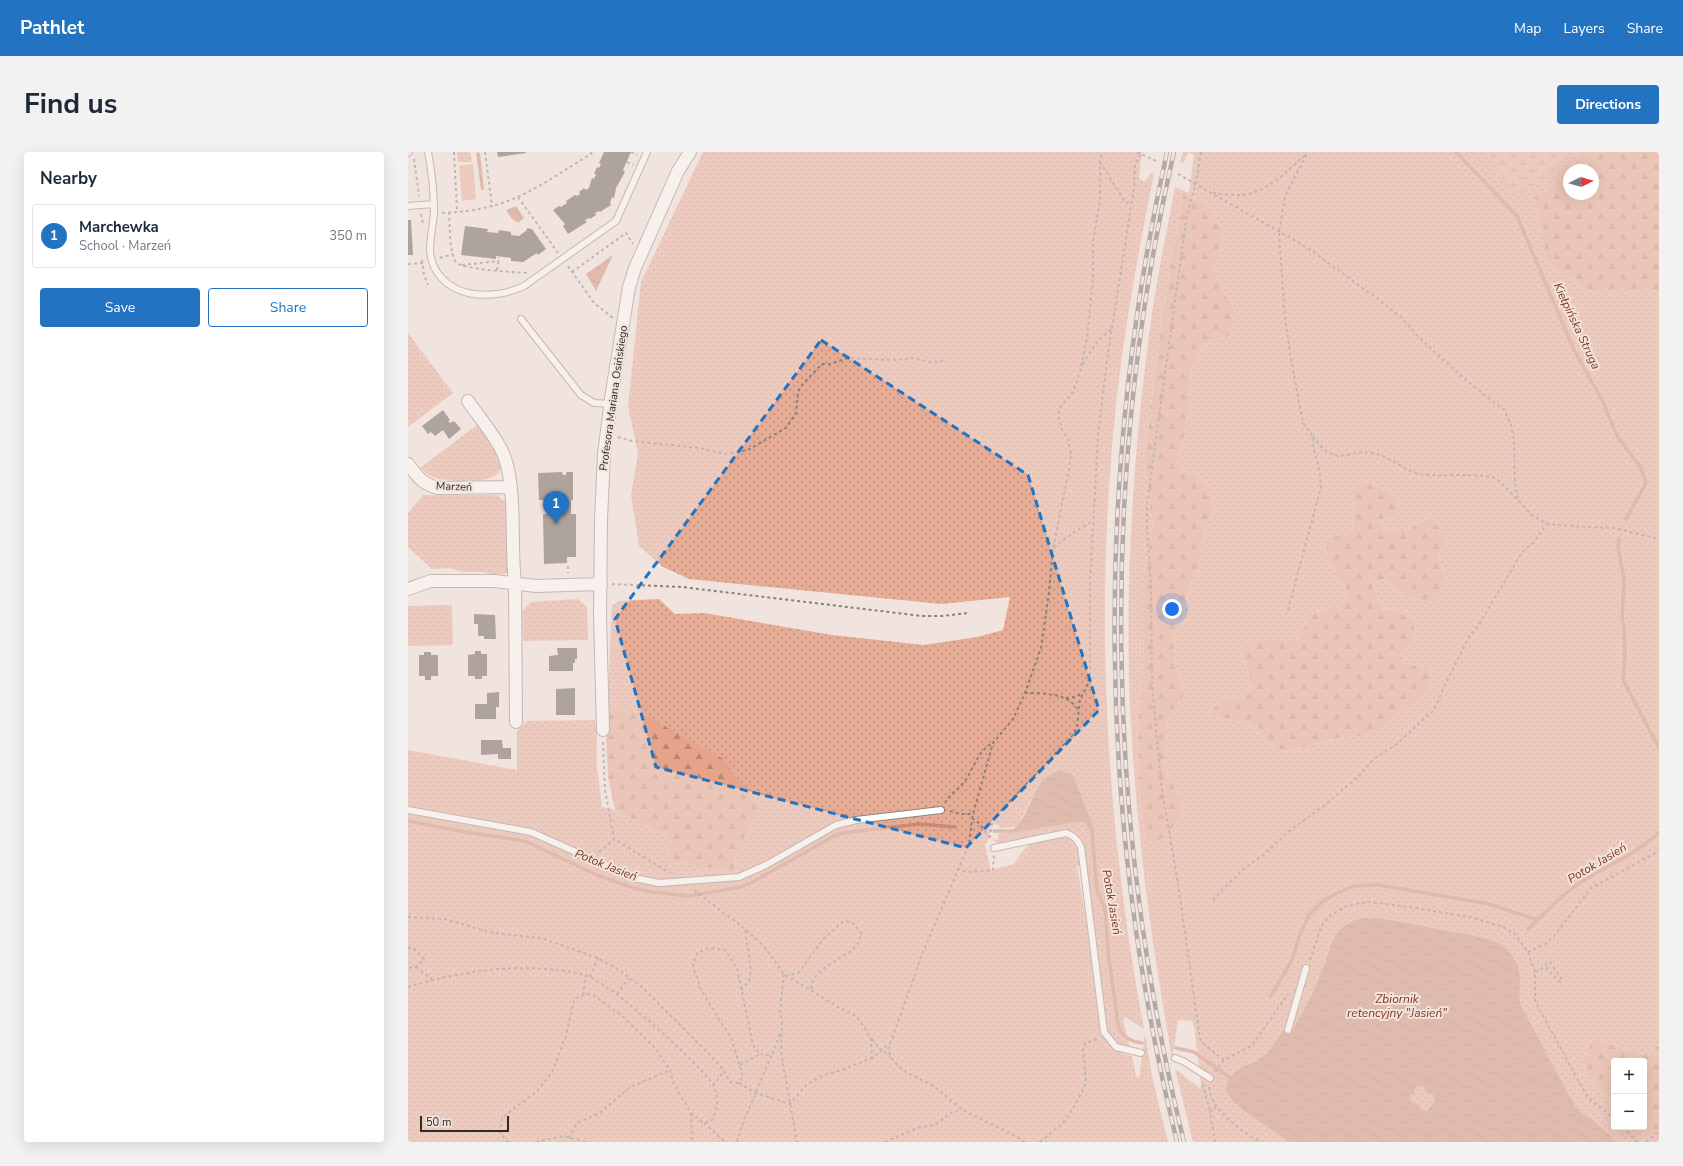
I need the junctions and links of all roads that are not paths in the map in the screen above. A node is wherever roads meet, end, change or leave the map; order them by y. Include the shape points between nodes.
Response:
1 (428, 152) edge
2 (647, 152) edge
3 (690, 152) edge
4 (434, 204) junction
5 (408, 206) edge
6 (521, 319) dead end
7 (468, 401) dead end
8 (611, 404) junction
9 (408, 464) edge
10 (510, 487) junction
11 (515, 583) junction
12 (601, 584) junction
13 (408, 589) edge
14 (516, 722) dead end
15 (603, 730) road end
16 (408, 810) edge
17 (941, 810) road end
18 (994, 848) road end
19 (1306, 968) road end
20 (1288, 1030) dead end
21 (1141, 1053) dead end
22 (1175, 1058) dead end
23 (1208, 1077) road end

1 - 4 lane
2 - 4 lane via 616,221 515,290 476,295 448,285 438,275 430,251
3 - 8 street, Profesora Mariana Osińskiego via 678,171 644,245 629,287
4 - 5 lane
6 - 8 lane via 581,395 594,403
7 - 10 street via 502,449
8 - 12 street, Profesora Mariana Osińskiego via 604,454
9 - 10 street, Marzeń via 421,480 438,488
10 - 11 street via 512,564
11 - 12 street via 536,586
11 - 13 street via 494,580 431,582
11 - 14 street
12 - 15 street, Profesora Mariana Osińskiego
16 - 17 lane via 531,832 634,878 659,883 739,877 753,872 845,822
18 - 21 lane via 1066,833 1078,840 1081,847 1103,1025 1116,1047
19 - 20 lane
22 - 23 lane

